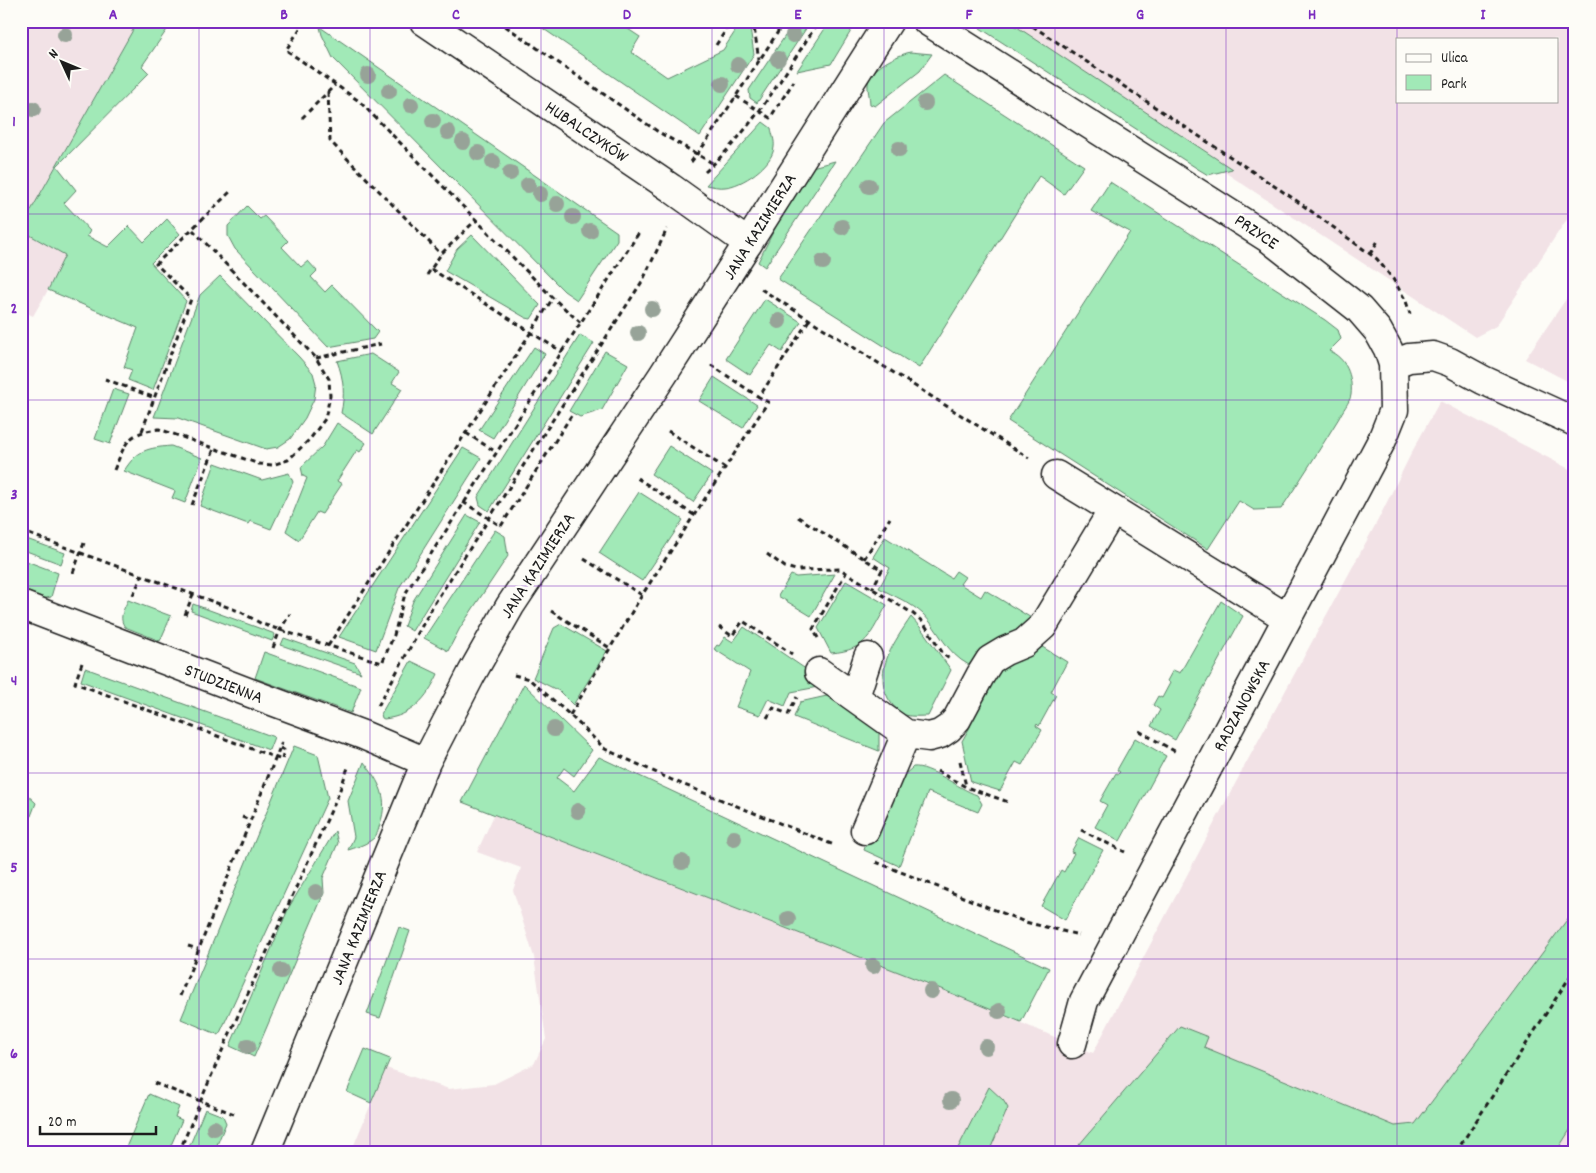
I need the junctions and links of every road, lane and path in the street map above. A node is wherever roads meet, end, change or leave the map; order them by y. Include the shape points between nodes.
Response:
1 (305, 21) edge
2 (424, 21) edge
3 (498, 21) edge
4 (732, 21) edge
5 (752, 21) edge
6 (785, 21) edge
7 (820, 21) edge
8 (889, 21) edge
9 (927, 21) edge
10 (1025, 21) edge
11 (716, 46) dead end
12 (759, 60) junction
13 (794, 81) dead end
14 (335, 85) junction
15 (328, 92) junction
16 (736, 96) junction
17 (759, 111) junction
18 (302, 118) dead end
19 (698, 154) junction
20 (714, 164) junction
21 (689, 165) dead end
22 (702, 175) dead end
23 (232, 190) dead end
24 (476, 220) junction
25 (669, 224) dead end
26 (192, 228) junction
27 (640, 231) dead end
28 (1378, 241) dead end
29 (748, 243) junction
30 (441, 254) junction
31 (1370, 254) junction
32 (431, 269) junction
33 (427, 276) dead end
34 (761, 289) dead end
35 (553, 298) junction
36 (809, 320) junction
37 (581, 323) junction
38 (530, 332) junction
39 (381, 344) dead end
40 (562, 352) junction
41 (1424, 356) junction
42 (316, 358) junction
43 (1393, 364) junction
44 (711, 365) dead end
45 (105, 379) dead end
46 (759, 397) junction
47 (155, 398) junction
48 (571, 416) dead end
49 (1575, 422) edge
50 (142, 431) junction
51 (668, 431) dead end
52 (466, 433) junction
53 (1000, 440) dead end
54 (214, 448) junction
55 (496, 452) junction
56 (725, 468) junction
57 (114, 470) dead end
58 (1056, 475) dead end
59 (638, 478) dead end
60 (463, 502) junction
61 (192, 505) dead end
62 (1113, 510) junction
63 (694, 515) junction
64 (798, 517) dead end
65 (489, 518) junction
66 (890, 518) dead end
67 (21, 531) edge
68 (84, 543) dead end
69 (81, 553) junction
70 (767, 554) dead end
71 (584, 559) dead end
72 (864, 559) junction
73 (73, 573) dead end
74 (846, 573) junction
75 (142, 576) junction
76 (872, 589) junction
77 (193, 594) junction
78 (134, 595) dead end
79 (642, 596) junction
80 (21, 605) edge
81 (551, 611) dead end
82 (290, 614) dead end
83 (186, 615) dead end
84 (1287, 618) junction
85 (719, 627) dead end
86 (280, 630) junction
87 (328, 646) junction
88 (273, 648) dead end
89 (610, 648) junction
90 (868, 657) dead end
91 (83, 658) dead end
92 (819, 672) junction
93 (514, 675) dead end
94 (980, 676) junction
95 (855, 697) junction
96 (570, 715) junction
97 (1139, 731) dead end
98 (363, 735) junction
99 (902, 742) junction
100 (1178, 754) dead end
101 (426, 762) junction
102 (1012, 803) dead end
103 (242, 816) dead end
104 (250, 820) junction
105 (865, 830) dead end
106 (1081, 830) dead end
107 (836, 845) dead end
108 (1127, 853) dead end
109 (873, 861) dead end
110 (1085, 936) dead end
111 (188, 946) dead end
112 (198, 949) junction
113 (1575, 969) edge
114 (180, 996) dead end
115 (1072, 1044) dead end
116 (154, 1083) dead end
117 (201, 1101) junction
118 (234, 1114) dead end
119 (179, 1152) edge
120 (265, 1152) edge
121 (1456, 1152) edge

1 - 14 path via 286,50
2 - 29 street, HUBALCZYKÓW
3 - 19 path via 657,131
4 - 11 path
5 - 12 path
6 - 12 path
7 - 17 path
8 - 29 street, JANA KAZIMIERZA
9 - 43 street, PRZYCE via 1271,240 1359,308 1378,331
10 - 31 path via 1298,201
12 - 16 path
13 - 17 path via 770,118
14 - 15 path
14 - 24 path via 359,102
15 - 18 path
15 - 30 path via 330,141
16 - 17 path
16 - 19 path
17 - 20 path
19 - 20 path
19 - 21 path
20 - 22 path
23 - 26 path
24 - 30 path
24 - 35 path
25 - 65 path via 643,280
26 - 42 path
26 - 47 path via 156,264 191,300
27 - 37 path
28 - 31 path
29 - 101 street, JANA KAZIMIERZA via 510,606
30 - 32 path
31 - 41 path via 1393,279 1406,301
32 - 33 path
32 - 38 path
34 - 36 path
35 - 37 path
35 - 38 path
36 - 46 path
36 - 53 path
37 - 40 path
38 - 40 path
38 - 52 path
39 - 42 path
40 - 55 path
41 - 43 street
41 - 49 street via 1450,362
42 - 54 path via 329,378 330,396 325,419 288,460 272,465 259,464
43 - 84 street, RADZANOWSKA via 1394,410 1382,440
44 - 46 path
45 - 47 path
46 - 56 path via 768,402
47 - 50 path
48 - 65 path via 501,526
50 - 54 path via 159,429
50 - 57 path via 127,441
51 - 56 path
52 - 55 path
52 - 87 path
54 - 61 path
55 - 60 path
56 - 63 path
58 - 62 street
59 - 63 path
60 - 65 path
60 - 87 path via 404,594 394,635 382,663
62 - 84 street
62 - 94 street via 1043,626 1024,643 990,660
63 - 79 path
64 - 72 path
65 - 98 path via 434,604
66 - 72 path
67 - 69 path
68 - 69 path
69 - 73 path
69 - 75 path
70 - 74 path via 785,567 796,570 840,569
71 - 79 path
72 - 76 path via 882,570
74 - 76 path
74 - 92 path via 813,629 828,656
75 - 77 path
75 - 78 path
76 - 94 path via 924,622 944,654
77 - 83 path
77 - 86 path
79 - 89 path
80 - 98 street, STUDZIENNA
81 - 89 path
82 - 86 path
84 - 115 street, RADZANOWSKA via 1084,1000
85 - 92 path via 732,636 743,620
86 - 87 path
86 - 88 path
89 - 96 path
90 - 95 street
91 - 104 path via 75,683 244,749 276,758
92 - 95 street
93 - 96 path via 529,679
94 - 99 street via 949,728 940,734
95 - 99 street
96 - 107 path via 605,749 672,780
97 - 100 path
98 - 101 street, STUDZIENNA
98 - 117 path
99 - 102 path via 966,787
99 - 105 street
101 - 120 street, JANA KAZIMIERZA
103 - 104 path
104 - 112 path
106 - 108 path
109 - 110 path via 1025,922
111 - 112 path
112 - 114 path
113 - 121 path
116 - 117 path
117 - 118 path
117 - 119 path

